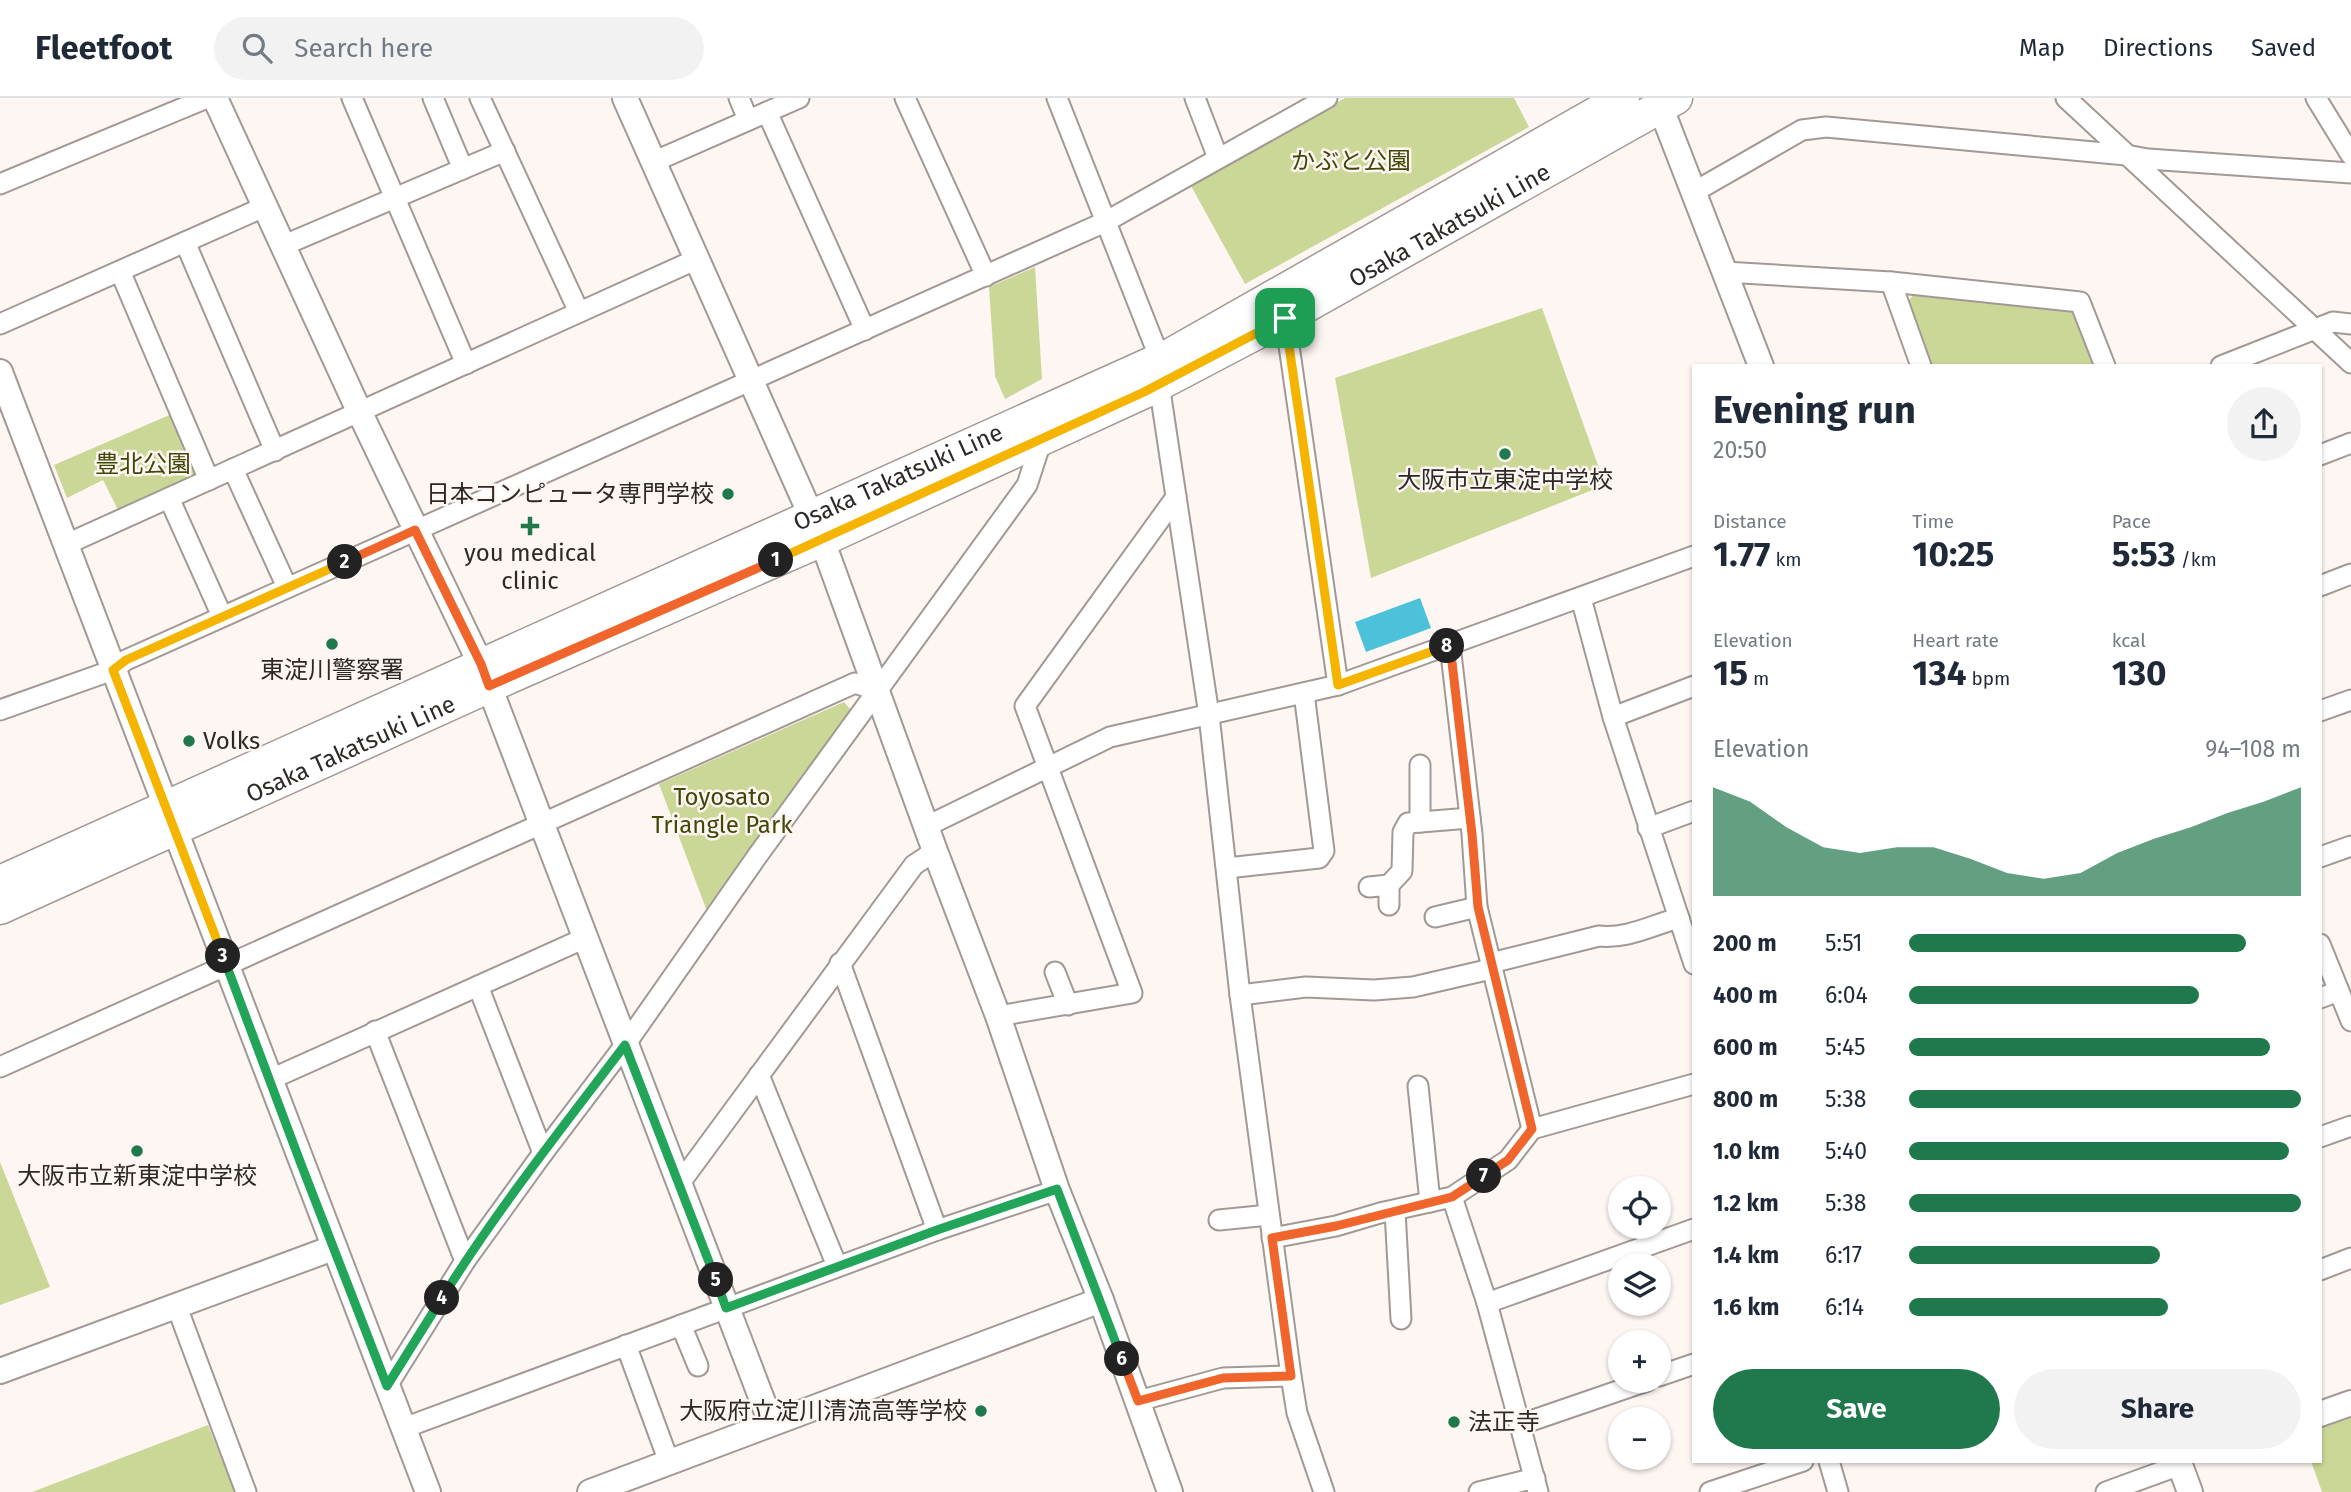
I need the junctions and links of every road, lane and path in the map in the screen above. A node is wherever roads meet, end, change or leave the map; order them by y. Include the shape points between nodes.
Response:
1 (207, 98) edge
2 (215, 98) edge
3 (352, 98) edge
4 (433, 98) edge
5 (480, 98) edge
6 (625, 98) edge
7 (739, 98) edge
8 (799, 98) edge
9 (905, 98) edge
10 (1057, 98) edge
11 (1195, 98) edge
12 (1327, 98) edge
13 (1623, 98) edge
14 (2066, 98) edge
15 (2316, 98) edge
16 (1665, 101) edge
17 (767, 112) junction
18 (748, 120) junction
19 (505, 151) junction
20 (2126, 155) junction
21 (2351, 155) edge
22 (1218, 158) junction
23 (653, 162) junction
24 (463, 169) junction
25 (2351, 173) edge
26 (0, 184) edge
27 (1694, 192) junction
28 (394, 198) junction
29 (264, 207) junction
30 (1105, 222) junction
31 (185, 242) junction
32 (282, 246) junction
33 (697, 259) junction
34 (120, 271) junction
35 (1725, 272) junction
36 (986, 276) junction
37 (1891, 282) junction
38 (579, 312) junction
39 (1285, 318) junction
40 (0, 324) edge
41 (2351, 324) edge
42 (2315, 329) junction
43 (865, 330) junction
44 (2351, 363) edge
45 (466, 364) junction
46 (1760, 364) edge
47 (1920, 364) edge
48 (2104, 364) edge
49 (2226, 364) edge
50 (1159, 371) junction
51 (0, 372) edge
52 (751, 382) junction
53 (360, 413) junction
54 (1042, 439) junction
55 (2351, 443) edge
56 (275, 451) junction
57 (2322, 454) edge
58 (233, 469) junction
59 (209, 480) junction
60 (1176, 497) junction
61 (169, 498) junction
62 (816, 528) junction
63 (415, 530) junction
64 (66, 544) junction
65 (1692, 557) edge
66 (2351, 574) edge
67 (2322, 585) edge
68 (287, 587) junction
69 (1581, 598) junction
70 (222, 616) junction
71 (1450, 645) junction
72 (113, 670) junction
73 (485, 675) junction
74 (1338, 685) junction
75 (1692, 687) edge
76 (878, 691) junction
77 (1304, 693) junction
78 (2351, 700) edge
79 (0, 710) edge
80 (2322, 710) edge
81 (1209, 715) junction
82 (1613, 717) junction
83 (1420, 765) dead end
84 (1047, 766) junction
85 (1692, 812) edge
86 (1471, 818) junction
87 (170, 819) junction
88 (542, 822) junction
89 (1420, 822) junction
90 (927, 827) junction
91 (1648, 828) junction
92 (2351, 846) edge
93 (935, 851) junction
94 (2322, 855) edge
95 (1227, 868) junction
96 (0, 882) edge
97 (1389, 885) junction
98 (1369, 887) dead end
99 (1389, 905) dead end
100 (1478, 907) junction
101 (0, 908) edge
102 (1436, 917) dead end
103 (1679, 918) junction
104 (585, 939) junction
105 (1690, 940) edge
106 (2322, 954) edge
107 (840, 963) junction
108 (227, 965) junction
109 (1491, 968) junction
110 (1055, 972) dead end
111 (478, 986) junction
112 (1240, 995) junction
113 (2330, 995) edge
114 (1068, 1005) junction
115 (998, 1016) junction
116 (2351, 1021) edge
117 (376, 1031) junction
118 (625, 1045) junction
119 (0, 1067) edge
120 (759, 1075) junction
121 (269, 1080) junction
122 (1692, 1085) edge
123 (1418, 1086) dead end
124 (2351, 1126) edge
125 (1532, 1129) junction
126 (2322, 1136) edge
127 (543, 1153) junction
128 (680, 1183) junction
129 (1057, 1189) junction
130 (1452, 1197) junction
131 (1430, 1202) junction
132 (1395, 1212) junction
133 (1269, 1215) junction
134 (1219, 1220) dead end
135 (937, 1230) junction
136 (1692, 1230) edge
137 (1272, 1238) junction
138 (333, 1248) junction
139 (2351, 1258) edge
140 (466, 1261) junction
141 (837, 1266) junction
142 (2322, 1269) edge
143 (1101, 1300) junction
144 (1487, 1303) junction
145 (177, 1307) junction
146 (726, 1308) junction
147 (1401, 1319) dead end
148 (681, 1325) junction
149 (626, 1345) junction
150 (1692, 1365) edge
151 (698, 1366) dead end
152 (0, 1371) edge
153 (1671, 1373) edge
154 (1291, 1376) junction
155 (387, 1386) junction
156 (1612, 1393) edge
157 (1138, 1401) junction
158 (2351, 1403) edge
159 (2322, 1413) edge
160 (771, 1423) junction
161 (1520, 1425) junction
162 (404, 1428) junction
163 (669, 1462) junction
164 (1797, 1463) edge
165 (1830, 1463) edge
166 (2184, 1463) edge
167 (1536, 1485) edge
168 (246, 1492) edge
169 (428, 1492) edge
170 (590, 1492) edge
171 (1170, 1492) edge
172 (1324, 1492) edge
173 (1479, 1492) edge
174 (1710, 1492) edge
175 (1838, 1492) edge
176 (2106, 1492) edge
177 (2190, 1492) edge

1 - 26 street
2 - 29 street
3 - 28 street
4 - 24 street
5 - 19 street
6 - 23 street
7 - 18 street
8 - 17 street
9 - 36 street
10 - 30 street
11 - 22 street
12 - 22 street
13 - 50 main road, Osaka Takatsuki Line via 1172,354
14 - 20 street
15 - 21 street
16 - 27 street
16 - 39 main road, Osaka Takatsuki Line
17 - 18 street
17 - 43 street
18 - 23 street
19 - 24 street
19 - 38 street
20 - 25 street
20 - 27 street via 1826,127 1802,130
20 - 42 street
22 - 30 street
23 - 33 street
24 - 28 street
27 - 35 street
28 - 32 street
28 - 45 street
29 - 31 street
29 - 32 street
30 - 36 street
30 - 50 street
31 - 34 street
31 - 56 street
32 - 53 street
33 - 38 street
33 - 52 street
34 - 40 street
34 - 59 street
35 - 37 street
35 - 46 street
36 - 43 street
37 - 47 street
37 - 48 street via 2080,303
38 - 45 street
39 - 50 main road, Osaka Takatsuki Line
39 - 74 street
41 - 42 street via 2333,322
42 - 44 street
42 - 49 street
43 - 52 street
45 - 53 street
50 - 54 main road, Osaka Takatsuki Line
50 - 60 street
50 - 62 main road, Osaka Takatsuki Line
51 - 64 street
52 - 62 street
52 - 63 street
53 - 56 street
53 - 63 street
54 - 62 main road, Osaka Takatsuki Line
54 - 76 street via 1027,485
55 - 57 street
56 - 58 street
58 - 59 street
58 - 68 street
59 - 61 street
60 - 81 street
60 - 84 street via 1025,706
61 - 64 street
61 - 70 street
62 - 73 main road, Osaka Takatsuki Line
62 - 76 street
63 - 68 street
63 - 73 street
64 - 72 street
65 - 69 street
66 - 67 street
68 - 70 street
69 - 71 street
69 - 82 street
70 - 72 street
71 - 74 street
71 - 86 street
72 - 79 street
72 - 87 street
73 - 87 main road, Osaka Takatsuki Line
73 - 88 street
74 - 77 street
75 - 82 street
76 - 88 street via 855,683
76 - 90 street
76 - 118 street
77 - 81 street
77 - 95 street via 1324,851 1319,858
78 - 80 street
81 - 84 street via 1110,737
81 - 95 street
82 - 91 street
83 - 89 street
84 - 90 street
84 - 114 street via 1132,993
85 - 91 street
86 - 89 street
86 - 100 street
87 - 96 main road, Osaka Takatsuki Line
87 - 101 main road, Osaka Takatsuki Line
87 - 108 street
88 - 104 street
88 - 108 street
89 - 97 street via 1408,823 1403,832 1402,871
90 - 93 street
91 - 103 street
92 - 94 street
93 - 107 street via 915,865
93 - 115 street
95 - 112 street
97 - 98 street
97 - 99 street
100 - 102 street
100 - 109 street
103 - 105 street
103 - 109 street via 1648,930 1599,936 1495,962
104 - 111 street
104 - 118 street
106 - 113 street
107 - 120 street
107 - 135 street
108 - 119 street
108 - 121 street
109 - 112 street via 1413,987 1306,988
109 - 125 street
110 - 114 street
111 - 117 street
111 - 127 street
112 - 133 street
113 - 116 street
114 - 115 street
115 - 129 street
117 - 121 street
117 - 140 street
118 - 127 street
118 - 128 street
120 - 128 street
120 - 141 street
121 - 138 street
122 - 125 street
123 - 131 street
124 - 126 street
125 - 130 street via 1508,1160
127 - 140 street
128 - 146 street
129 - 135 street
129 - 143 street
130 - 131 street
130 - 144 street
131 - 132 street
132 - 137 street
132 - 147 street
133 - 134 street
133 - 137 street
135 - 141 street
136 - 144 street
137 - 154 street
138 - 145 street
138 - 155 street
139 - 142 street
140 - 155 street
141 - 146 street
143 - 157 street
143 - 160 street
144 - 161 street
145 - 152 street
145 - 168 street
146 - 148 street
146 - 160 street
148 - 149 street
148 - 151 street
149 - 162 street
149 - 163 street
150 - 153 street
154 - 157 street via 1223,1378
154 - 172 street via 1297,1413
155 - 162 street
156 - 161 street
157 - 171 street
158 - 159 street
160 - 163 street
161 - 167 street
162 - 169 street
163 - 170 street
164 - 174 street
165 - 175 street
166 - 176 street
166 - 177 street
167 - 173 street

